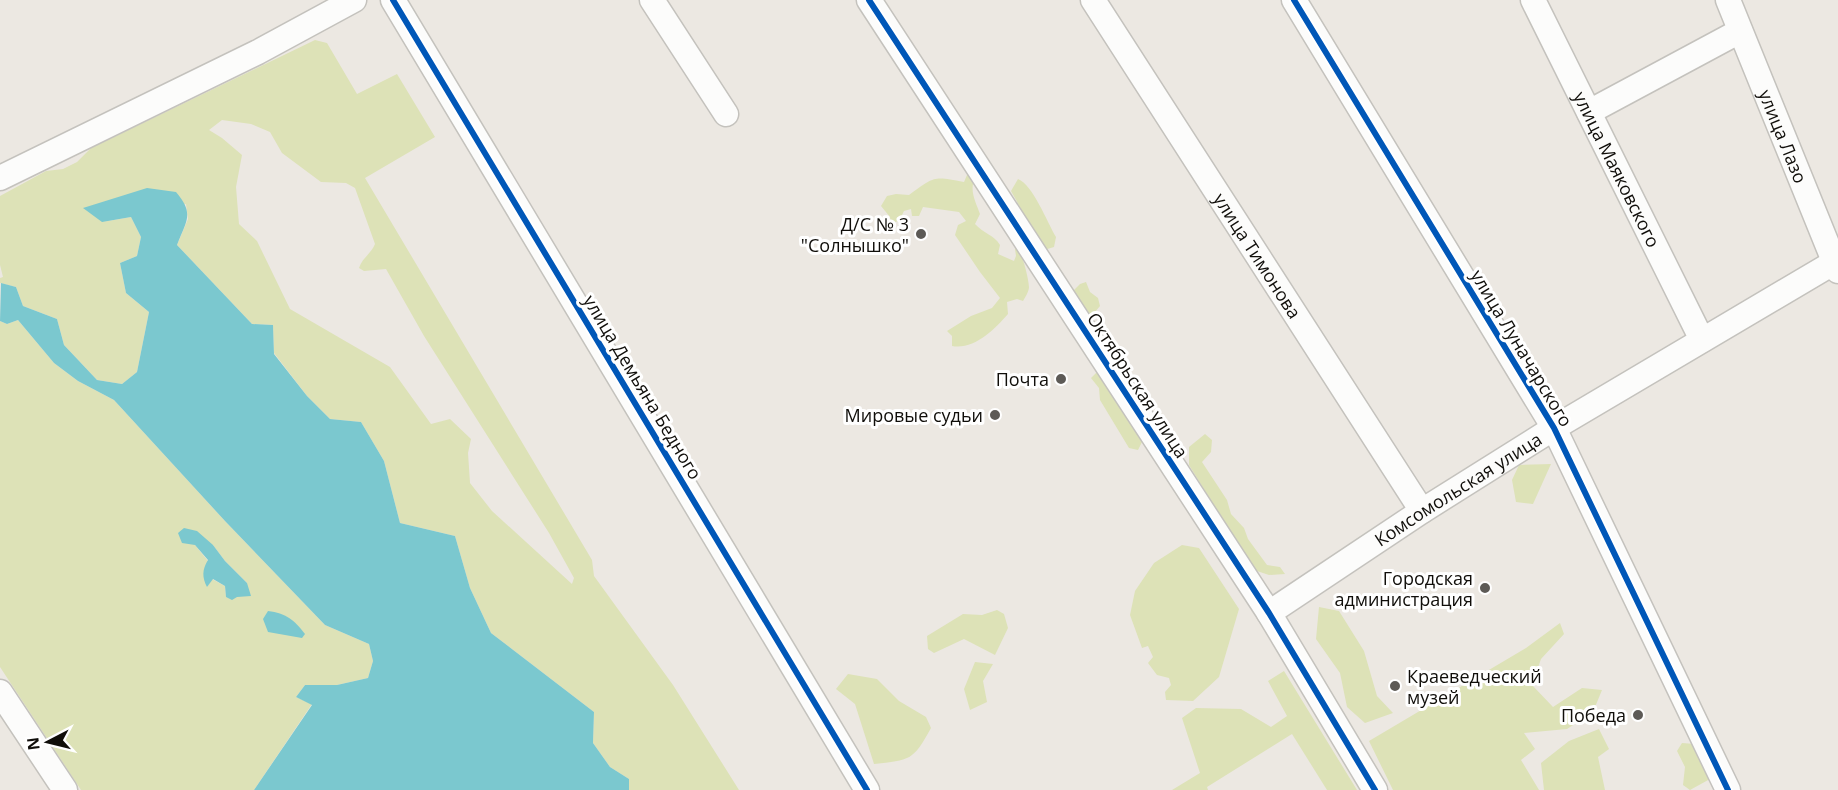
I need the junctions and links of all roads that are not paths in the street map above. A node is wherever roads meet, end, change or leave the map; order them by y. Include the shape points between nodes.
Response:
1 (354, 0) edge
2 (393, 0) edge
3 (652, 0) edge
4 (869, 0) edge
5 (1093, 0) edge
6 (1294, 0) edge
7 (1533, 0) edge
8 (1728, 0) edge
9 (1740, 31) junction
10 (1588, 112) junction
11 (726, 114) dead end
12 (0, 178) edge
13 (1836, 265) edge
14 (1702, 340) junction
15 (1554, 428) junction
16 (1422, 511) junction
17 (1269, 613) junction
18 (0, 692) edge
19 (65, 790) edge
20 (867, 790) edge
21 (1375, 790) edge
22 (1728, 790) edge

1 - 12 street via 258,52
2 - 20 street, улица Демьяна Бедного
3 - 11 street
4 - 17 street, Октябрьская улица
5 - 16 street, улица Тимонова
6 - 15 street, улица Луначарского
7 - 10 street, улица Маяковского
8 - 9 street, улица Лазо
9 - 10 street
9 - 13 street, улица Лазо
10 - 14 street, улица Маяковского
13 - 14 street, Комсомольская улица
14 - 15 street, Комсомольская улица
15 - 16 street, Комсомольская улица
15 - 22 street, улица Луначарского
16 - 17 street, Комсомольская улица
17 - 21 street, Октябрьская улица
18 - 19 street

